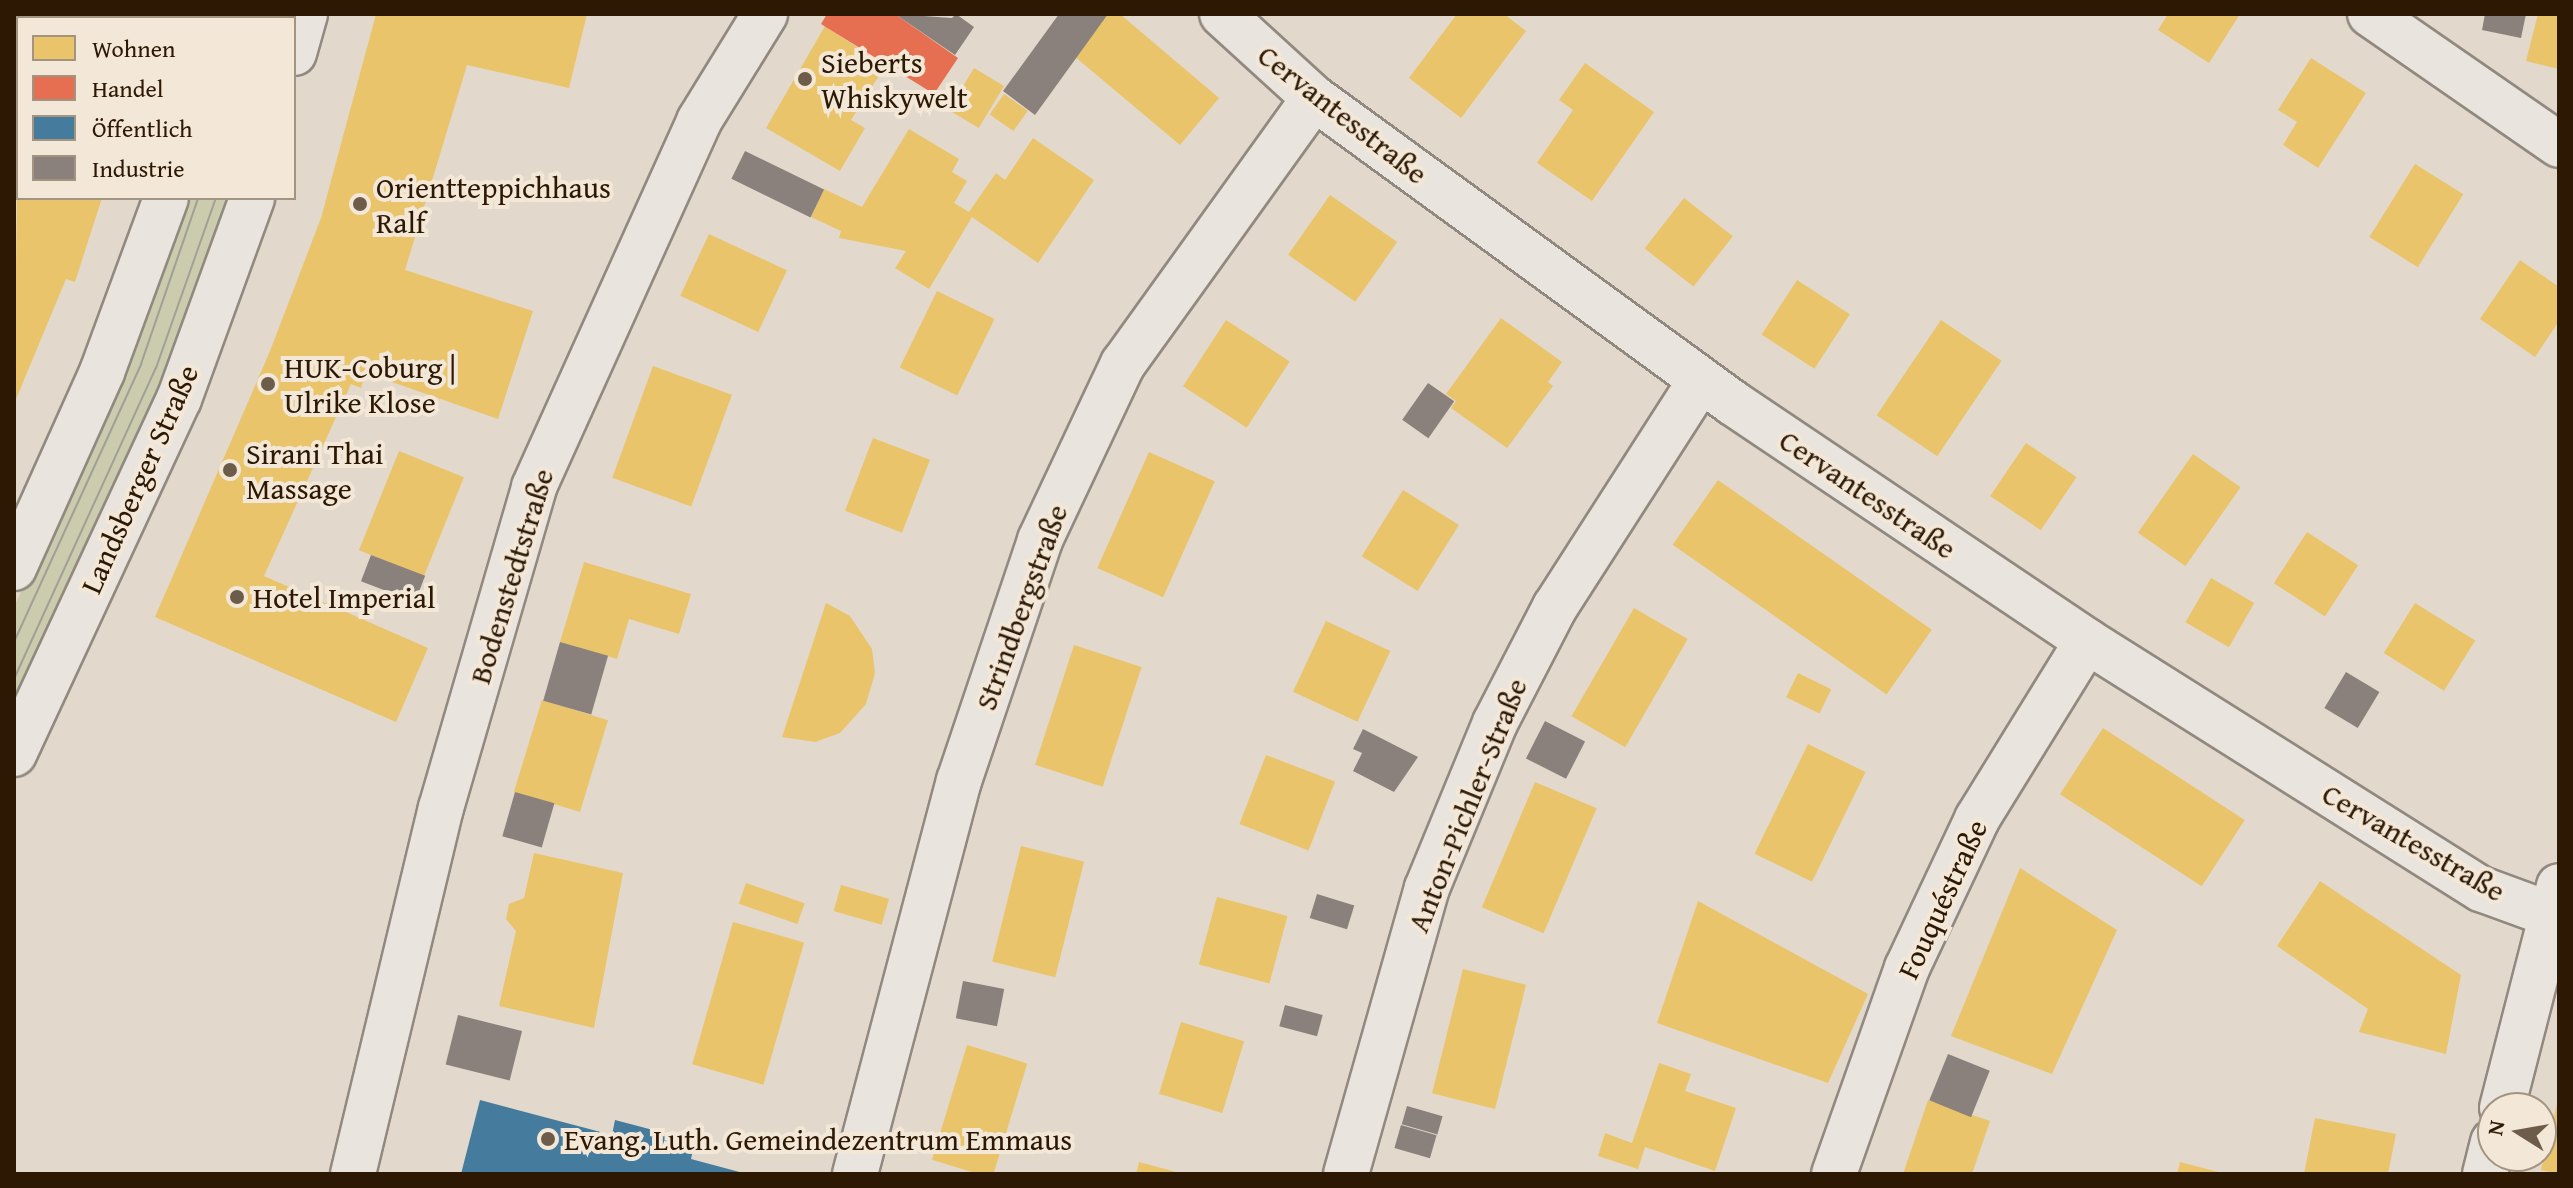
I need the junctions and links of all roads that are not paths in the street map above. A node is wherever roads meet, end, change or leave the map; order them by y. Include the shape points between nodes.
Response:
1 (305, 14) edge
2 (765, 14) edge
3 (1222, 14) edge
4 (2370, 14) edge
5 (296, 46) edge
6 (1314, 98) junction
7 (2559, 145) edge
8 (165, 200) edge
9 (251, 200) edge
10 (1700, 381) junction
11 (14, 568) edge
12 (2087, 641) junction
13 (14, 754) edge
14 (2555, 900) edge
15 (2506, 1092) edge
16 (353, 1174) edge
17 (855, 1174) edge
18 (1346, 1174) edge
19 (1834, 1174) edge

1 - 5 street
2 - 16 street, Bodenstedtstraße via 699,121 534,487 441,808
3 - 6 street, Cervantesstraße
4 - 7 street
6 - 10 street, Cervantesstraße
6 - 17 street, Strindbergstraße via 1123,364 1040,540 959,781
8 - 11 street via 102,372
9 - 13 street, Landsberger Straße via 179,399
10 - 12 street, Cervantesstraße
10 - 18 street, Anton-Pichler-Straße via 1555,607 1495,723 1427,888
12 - 14 street, Cervantesstraße via 2481,889
12 - 19 street, Fouquéstraße via 1977,819 1907,968
14 - 15 street

